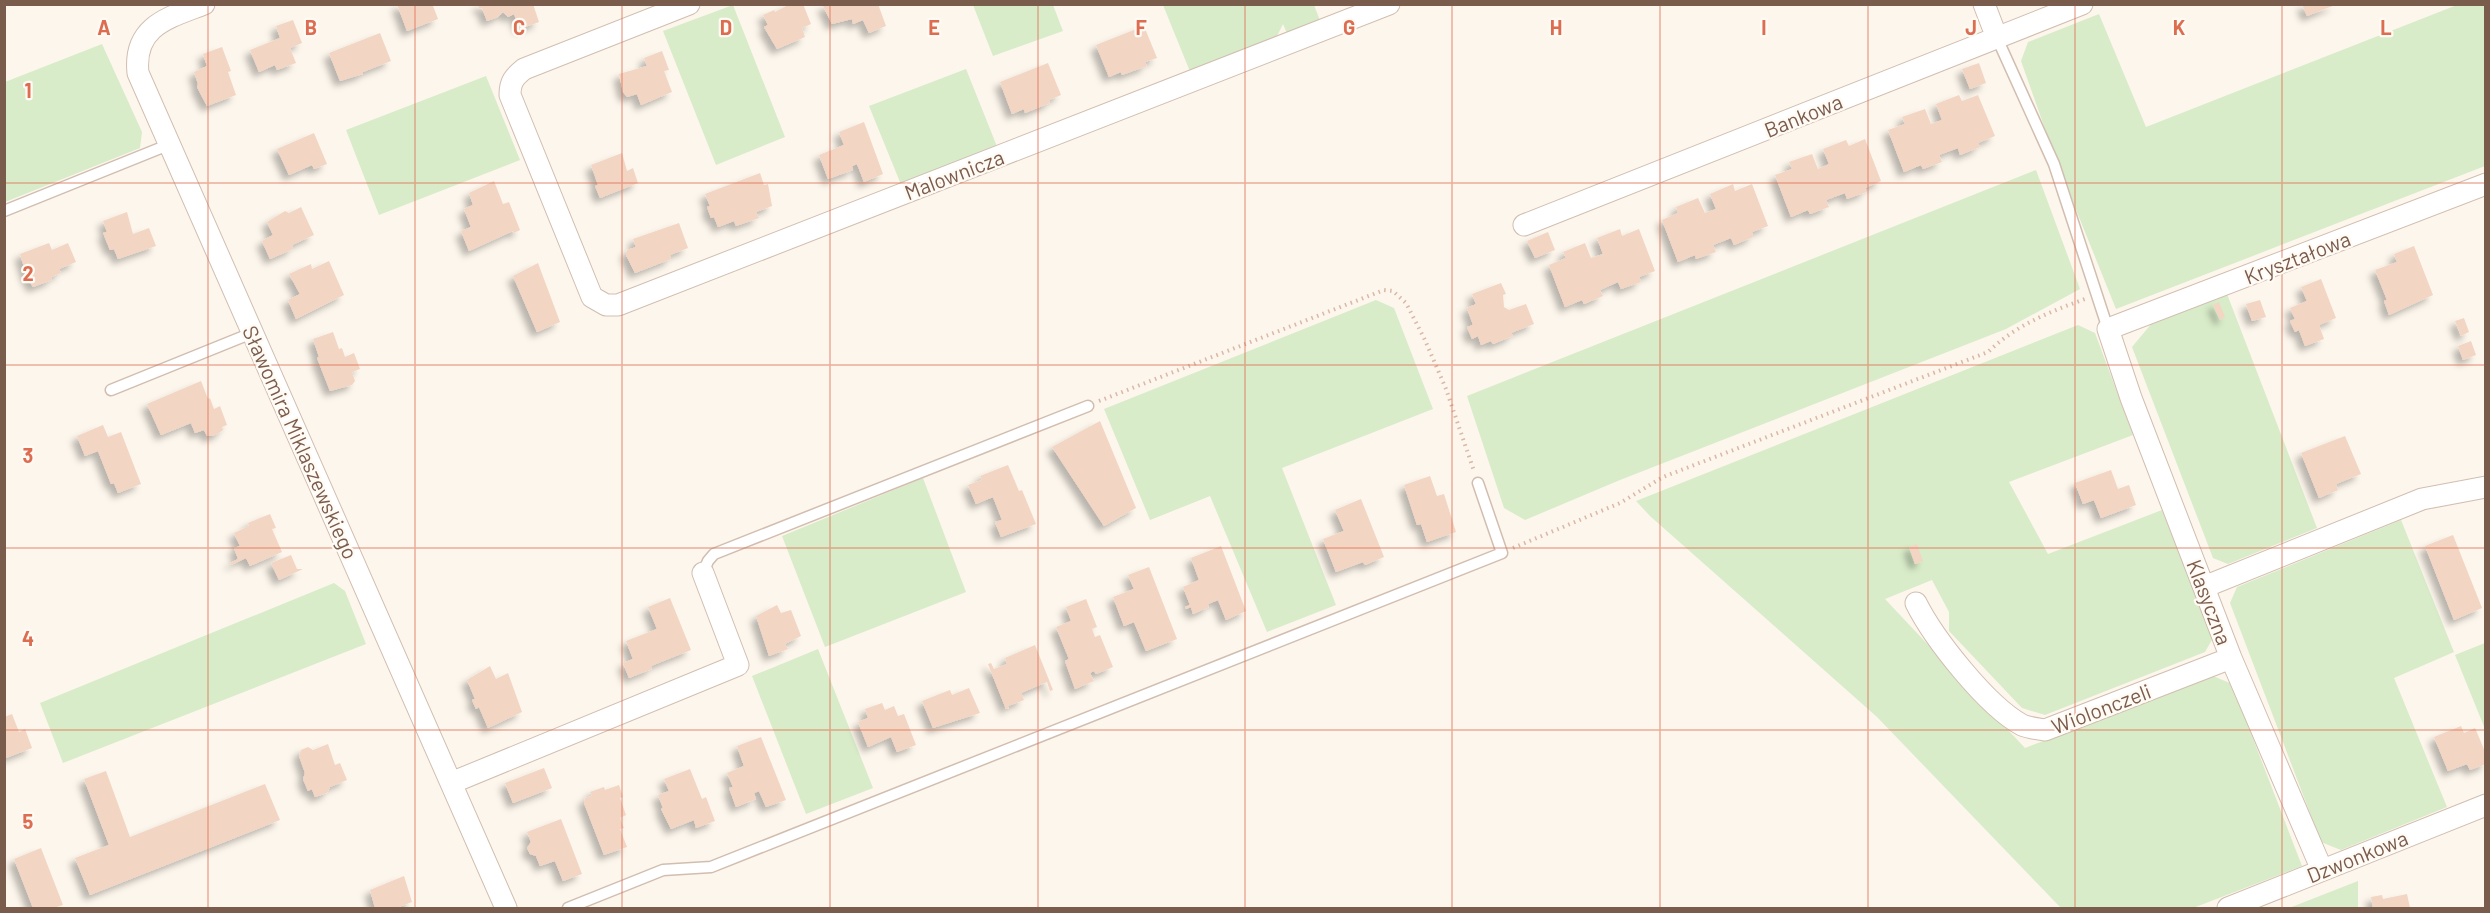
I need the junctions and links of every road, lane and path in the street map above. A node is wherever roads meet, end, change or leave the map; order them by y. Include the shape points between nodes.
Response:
1 (204, 4) edge
2 (689, 4) edge
3 (1389, 4) edge
4 (1984, 4) edge
5 (2082, 4) edge
6 (1996, 38) junction
7 (168, 145) junction
8 (2486, 184) edge
9 (4, 211) edge
10 (1524, 225) dead end
11 (2097, 294) junction
12 (2108, 329) junction
13 (252, 333) junction
14 (111, 390) dead end
15 (1088, 406) joint
16 (1478, 483) joint
17 (2486, 487) edge
18 (1502, 553) junction
19 (703, 573) joint
20 (2204, 587) junction
21 (1916, 603) dead end
22 (2231, 658) junction
23 (451, 783) junction
24 (2486, 805) edge
25 (2322, 870) junction
26 (506, 909) edge
27 (568, 909) edge
28 (2228, 909) edge

1 - 7 street, Sławomira Miklaszewskiego via 154,25 139,51 138,73
2 - 3 street, Malownicza via 524,69 510,85 510,95 592,297 606,305 618,305
4 - 6 street
5 - 6 street, Bankowa
6 - 10 street, Bankowa
6 - 11 lane via 2054,164
7 - 9 lane
7 - 13 street, Sławomira Miklaszewskiego
8 - 12 street, Kryształowa
11 - 12 lane
11 - 18 path via 2030,321 1988,352 1663,477 1620,503
12 - 20 street, Klasyczna
13 - 14 lane
13 - 23 street, Sławomira Miklaszewskiego
15 - 16 path via 1384,290 1393,291 1406,303 1425,340
15 - 19 lane via 714,554
16 - 18 lane
17 - 20 street via 2422,499
18 - 27 lane via 711,867 663,870
19 - 23 street via 738,665
20 - 22 street, Klasyczna
21 - 22 street, Wiolonczeli via 1928,626 1990,702 2024,726 2045,730
22 - 25 street, Klasyczna
23 - 26 street, Sławomira Miklaszewskiego
24 - 25 street, Dzwonkowa
25 - 28 street, Dzwonkowa

